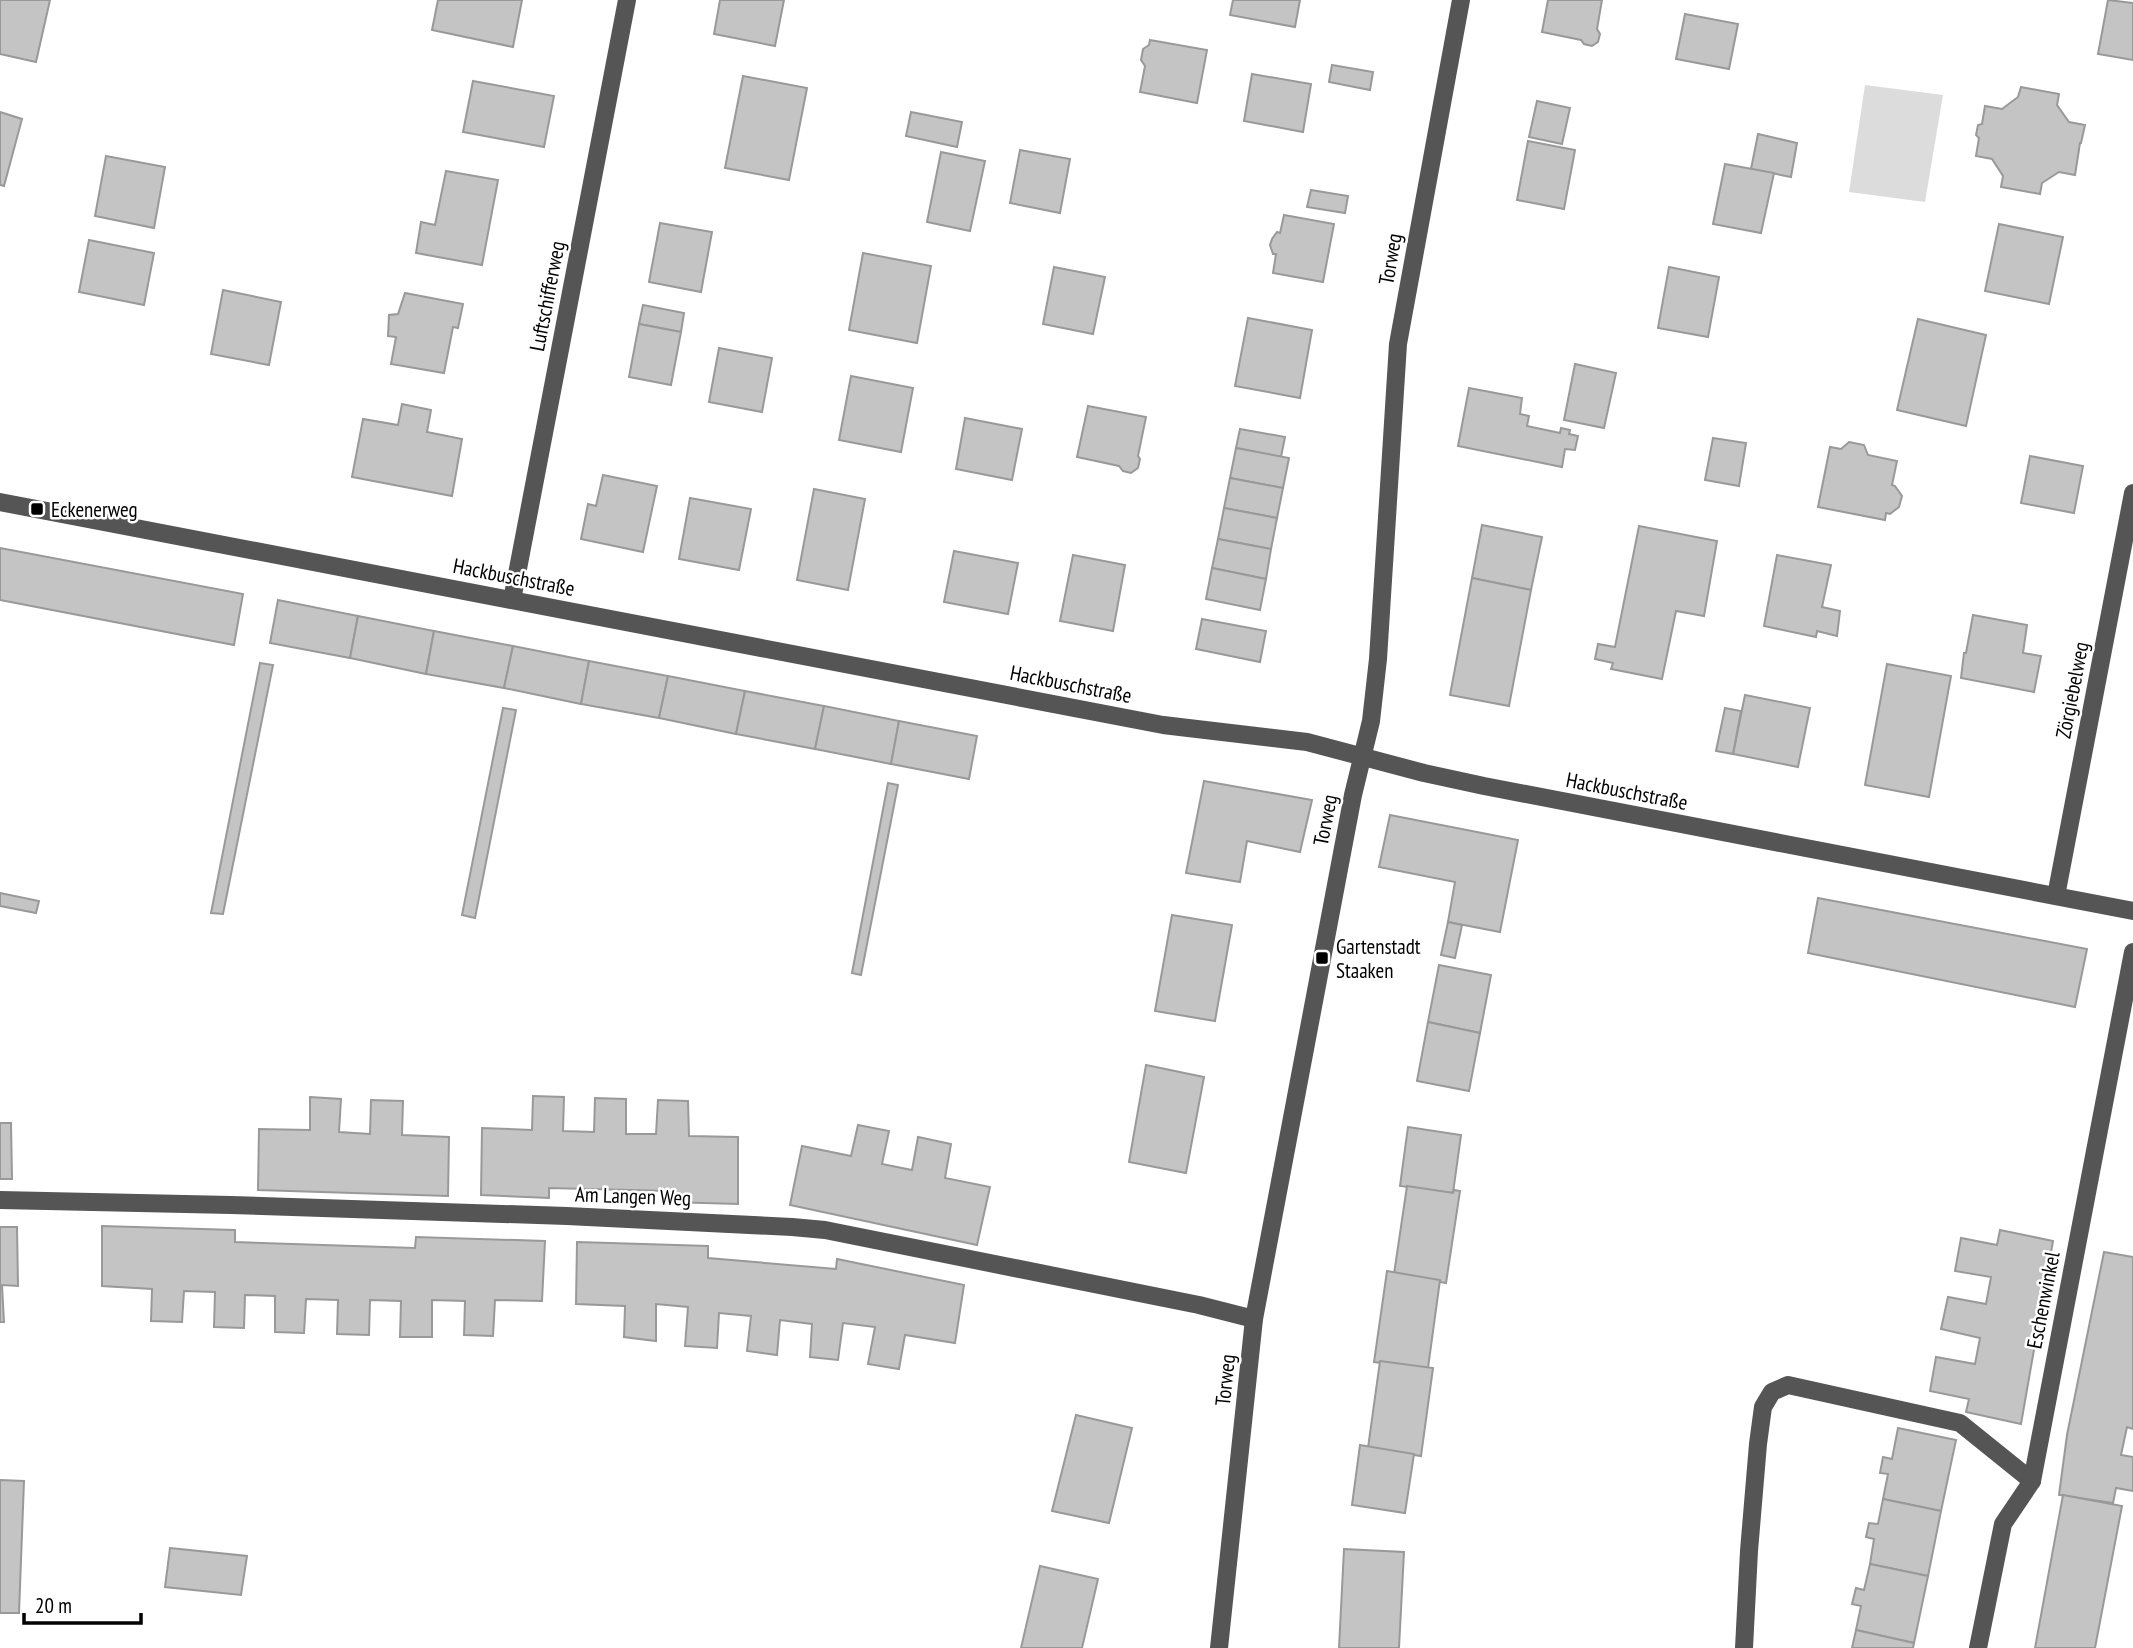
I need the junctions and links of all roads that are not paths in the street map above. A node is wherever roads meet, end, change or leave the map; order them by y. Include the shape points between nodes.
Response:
1 (627, 0) edge
2 (1461, 0) edge
3 (2133, 493) edge
4 (0, 502) edge
5 (512, 600) junction
6 (1363, 756) junction
7 (2056, 896) junction
8 (2133, 911) edge
9 (2133, 952) edge
10 (0, 1200) edge
11 (1254, 1319) junction
12 (2032, 1481) junction
13 (1219, 1648) edge
14 (1744, 1648) edge
15 (1978, 1648) edge

1 - 5 street, Luftschifferweg
2 - 6 street, Torweg via 1398,344 1378,659
3 - 7 street, Zörgiebelweg
4 - 5 street, Hackbuschstraße
5 - 6 street, Hackbuschstraße via 1163,725 1307,742
6 - 7 street, Hackbuschstraße via 1485,786
6 - 11 street, Torweg
7 - 8 street, Hackbuschstraße
9 - 12 street, Eschenwinkel
10 - 11 street, Am Langen Weg via 825,1230
11 - 13 street, Torweg
12 - 14 street via 1960,1423 1788,1385 1772,1392 1763,1407 1758,1444
12 - 15 street, Eschenwinkel via 2003,1524

